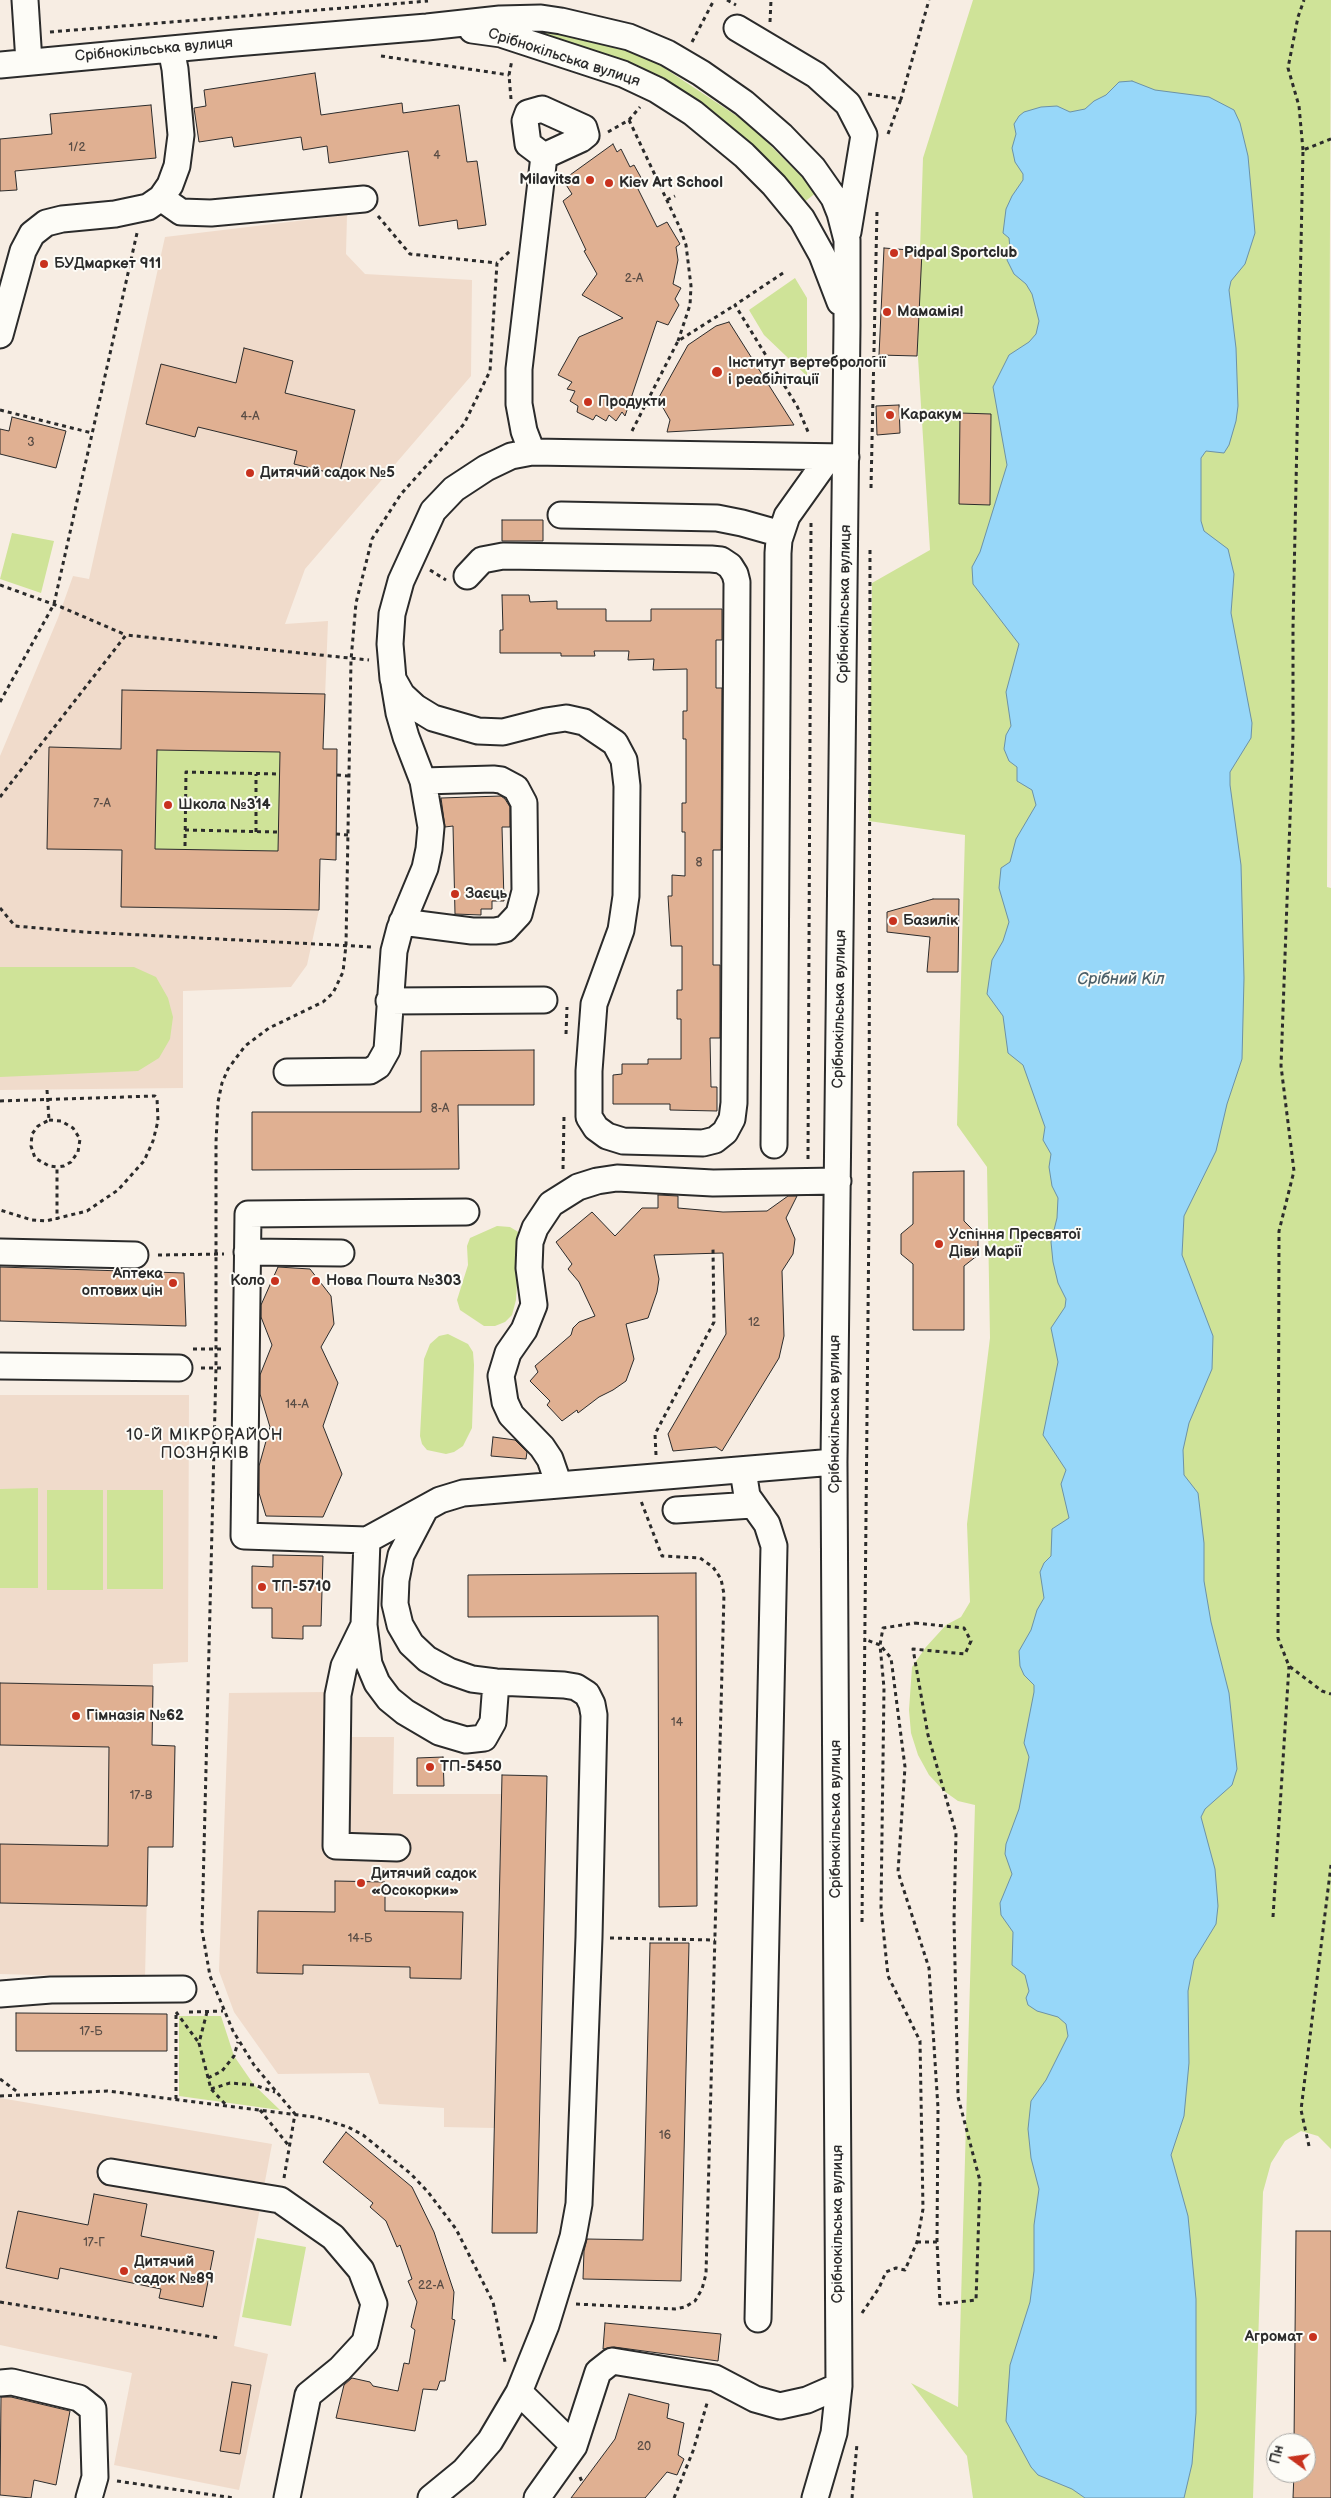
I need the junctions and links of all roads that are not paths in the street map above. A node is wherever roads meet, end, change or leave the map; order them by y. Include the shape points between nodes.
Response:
1 (25, 0) edge
2 (427, 28) junction
3 (737, 28) dead end
4 (170, 49) junction
5 (29, 62) junction
6 (0, 65) edge
7 (544, 156) dead end
8 (364, 199) road end
9 (154, 203) junction
10 (847, 240) junction
11 (847, 326) junction
12 (0, 335) edge
13 (532, 452) junction
14 (838, 457) junction
15 (561, 516) dead end
16 (781, 534) junction
17 (456, 578) road end
18 (393, 679) junction
19 (423, 781) junction
20 (402, 922) junction
21 (544, 1000) road end
22 (389, 1001) junction
23 (288, 1072) dead end
24 (774, 1145) dead end
25 (838, 1181) junction
26 (466, 1212) dead end
27 (0, 1252) edge
28 (247, 1252) junction
29 (341, 1253) dead end
30 (135, 1255) road end
31 (0, 1366) edge
32 (179, 1368) road end
33 (834, 1462) junction
34 (743, 1470) junction
35 (559, 1484) junction
36 (752, 1505) junction
37 (676, 1510) dead end
38 (424, 1511) junction
39 (368, 1540) junction
40 (364, 1625) junction
41 (496, 1682) junction
42 (397, 1848) dead end
43 (0, 1994) edge
44 (179, 2001) road end
45 (111, 2172) dead end
46 (758, 2319) dead end
47 (0, 2383) edge
48 (839, 2386) junction
49 (516, 2397) junction
50 (574, 2446) junction
51 (92, 2488) edge
52 (287, 2498) edge
53 (431, 2498) edge
54 (537, 2498) edge
55 (815, 2498) edge

1 - 5 street
2 - 4 street, Срібнокільська вулиця
2 - 10 street, Срібнокільська вулиця via 478,20 541,18 606,30 666,53 744,103 797,151 834,198
2 - 11 street, Срібнокільська вулиця via 485,31 516,38 623,74 657,90 693,113 744,155 802,219 831,274
3 - 10 street via 816,75 848,104 864,135
4 - 5 street, Срібнокільська вулиця
4 - 9 street via 175,69 180,135 177,166 170,185
5 - 6 street, Срібнокільська вулиця
7 - 13 street via 519,369 519,404
8 - 9 street via 211,213 181,212
9 - 12 street via 115,214 62,219 46,224 32,234 23,252
10 - 11 street, Срібнокільська вулиця
11 - 14 street, Срібнокільська вулиця
13 - 14 street
13 - 18 street via 511,456 486,468 454,489 433,511 400,581 392,614
14 - 16 street via 794,505
14 - 25 street, Срібнокільська вулиця
15 - 16 street via 717,518
16 - 24 street via 778,563
17 - 18 street via 482,560 502,556 716,559 730,566 735,574 734,1103 732,1119 725,1132 715,1140 623,1141 607,1136 589,1117 588,1079 594,1004 621,930 626,896 627,786 624,760 615,743 584,722 566,718 503,732 456,726 414,707
18 - 19 street via 406,737
19 - 20 street via 429,813 429,849 425,868
19 - 20 street via 493,779 516,788 522,795 525,812 524,891 519,914 505,929 472,931
20 - 22 street via 394,951
21 - 22 street
22 - 23 street via 387,1050 378,1066 361,1072
25 - 33 street, Срібнокільська вулиця
25 - 35 street via 712,1183 617,1178 578,1187 551,1204 530,1242 529,1268 534,1306 524,1330 508,1353 501,1376 505,1402 511,1415 550,1459
26 - 28 street via 248,1214
27 - 30 street
28 - 29 street
28 - 39 street via 244,1536
31 - 32 street
33 - 34 street
33 - 48 street, Срібнокільська вулиця
34 - 35 street
34 - 36 street via 744,1485
35 - 38 street via 463,1492 440,1500
36 - 37 street
36 - 46 street via 768,1524 774,1546
38 - 39 street
38 - 41 street via 401,1555 395,1604 400,1625 411,1644 427,1659 472,1679
39 - 40 street
40 - 41 street via 369,1664 377,1683 405,1712 439,1732 466,1740 484,1738 493,1722
40 - 42 street via 344,1666 338,1695 336,1846
41 - 49 street via 576,1687 587,1694 592,1704 593,1725 581,2187 573,2237 553,2302
43 - 44 street via 51,1990
45 - 52 street via 280,2200 333,2237 361,2270 374,2304 365,2342 340,2369 308,2395
47 - 51 street via 12,2382 80,2398 93,2409
48 - 50 street via 807,2400 780,2406 755,2399 715,2378 612,2361 598,2372
48 - 55 street, Срібнокільська вулиця via 834,2433
49 - 50 street
49 - 53 street via 490,2441 464,2471
50 - 54 street

